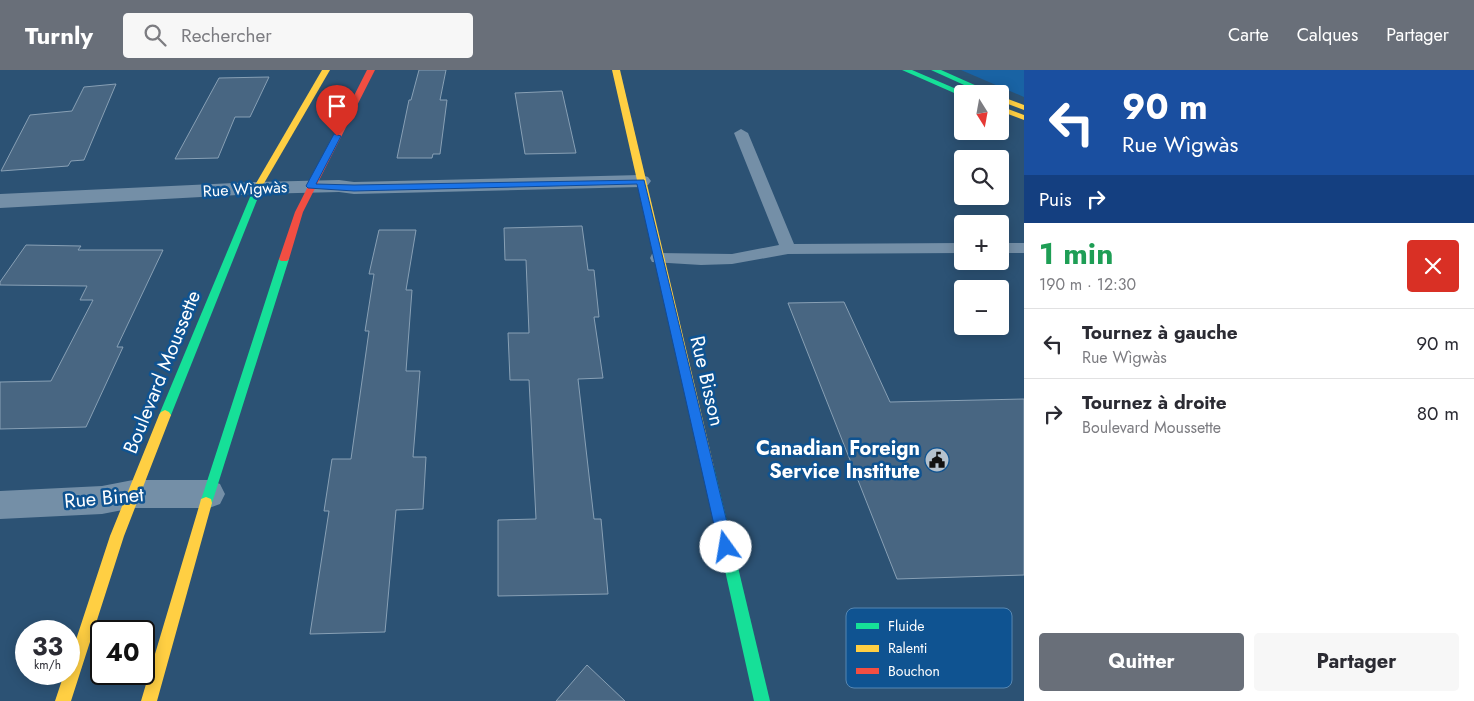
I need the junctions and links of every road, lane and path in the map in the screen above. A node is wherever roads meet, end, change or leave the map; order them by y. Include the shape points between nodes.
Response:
1 (326, 70) edge
2 (371, 70) edge
3 (616, 70) edge
4 (906, 70) edge
5 (935, 70) edge
6 (970, 85) edge
7 (954, 90) edge
8 (1009, 102) edge
9 (1024, 108) edge
10 (1009, 112) edge
11 (1024, 118) edge
12 (741, 133) dead end
13 (641, 181) junction
14 (311, 186) junction
15 (257, 188) junction
16 (0, 201) edge
17 (954, 248) edge
18 (1009, 248) edge
19 (1024, 248) edge
20 (788, 249) junction
21 (658, 258) junction
22 (133, 494) junction
23 (209, 494) junction
24 (0, 505) edge
25 (63, 701) edge
26 (150, 701) edge
27 (762, 701) edge

1 - 15 main road, Boulevard Moussette
2 - 14 main road
3 - 13 main road, Rue Bisson
4 - 7 main road
5 - 6 main road
8 - 9 main road
10 - 11 main road
12 - 20 lane
13 - 14 street, Rue Wìgwàs via 354,188
13 - 21 main road, Rue Bisson
14 - 15 street, Rue Wìgwàs
14 - 23 main road via 299,212
15 - 16 street, Rue Wìgwàs
15 - 22 main road, Boulevard Moussette
17 - 20 lane
18 - 19 lane
20 - 21 lane via 732,259
21 - 27 main road, Rue Bisson
22 - 23 street, Rue Binet
22 - 24 street, Rue Binet via 102,500
22 - 25 main road, Boulevard Moussette
23 - 26 main road

